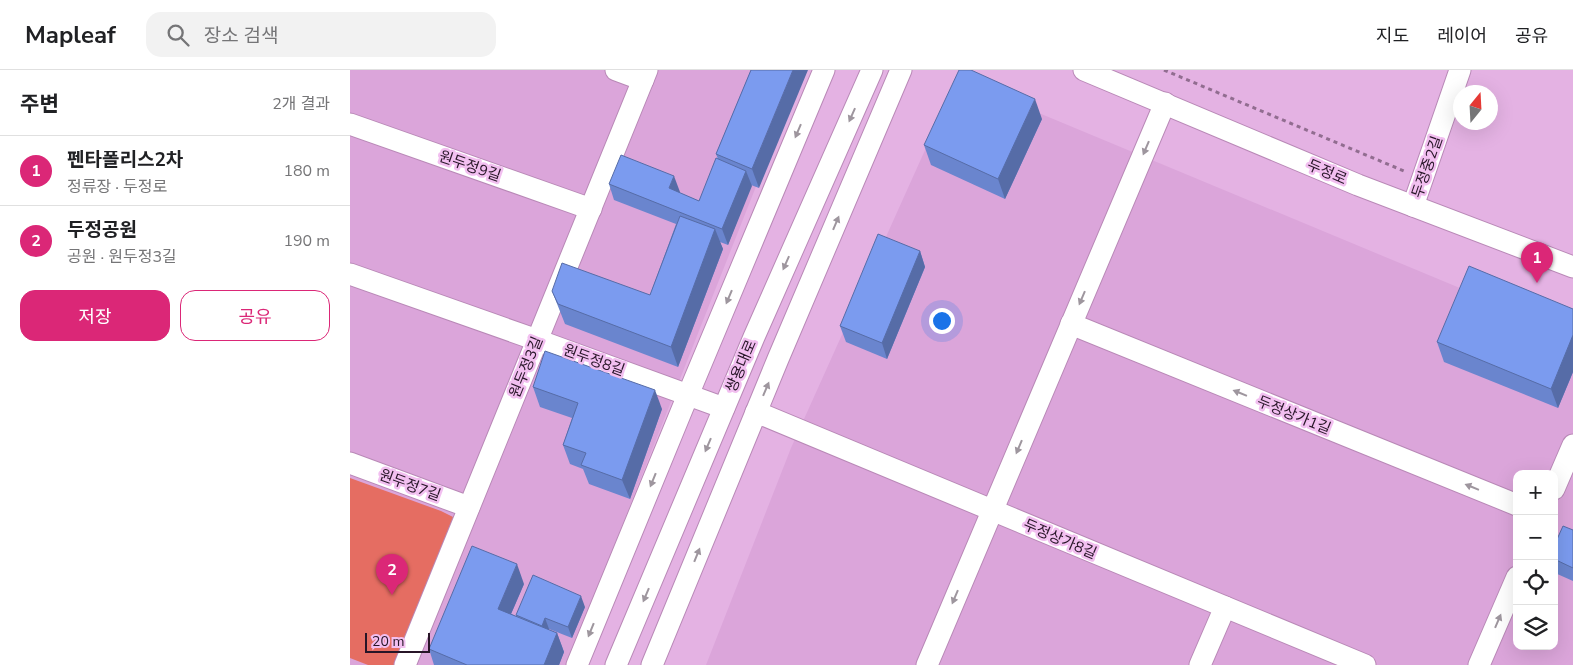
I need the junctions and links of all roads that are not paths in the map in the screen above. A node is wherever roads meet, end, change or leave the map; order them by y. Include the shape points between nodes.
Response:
1 (616, 70) edge
2 (824, 70) edge
3 (1084, 70) edge
4 (1460, 70) edge
5 (870, 71) edge
6 (903, 74) edge
7 (645, 75) edge
8 (1165, 103) junction
9 (350, 124) edge
10 (1413, 206) junction
11 (591, 208) junction
12 (1573, 268) edge
13 (350, 274) edge
14 (1071, 324) junction
15 (537, 340) junction
16 (688, 395) junction
17 (724, 408) junction
18 (756, 412) junction
19 (1573, 445) edge
20 (350, 463) edge
21 (1558, 480) edge
22 (1513, 503) edge
23 (469, 507) junction
24 (992, 510) junction
25 (1513, 587) edge
26 (1225, 607) junction
27 (405, 665) edge
28 (577, 665) edge
29 (616, 665) edge
30 (652, 665) edge
31 (927, 665) edge
32 (1200, 665) edge
33 (1365, 665) edge
34 (1480, 665) edge

1 - 7 street
2 -> 16 street
3 - 8 street, 두정로
4 - 10 street, 두정중2길
5 -> 17 street, 쌍용대로
18 -> 6 street
7 - 11 street, 원두정3길
8 - 10 street, 두정로
8 -> 14 street
9 - 11 street, 원두정9길
10 - 12 street, 두정로
11 - 15 street, 원두정3길
13 - 15 street, 원두정8길
22 -> 14 street, 두정상가1길
14 -> 24 street
15 - 16 street, 원두정8길
15 - 23 street, 원두정3길
16 - 17 street, 원두정8길
16 -> 28 street
17 -> 29 street, 쌍용대로
18 - 24 street, 두정상가8길
30 -> 18 street
19 - 21 street
20 - 23 street, 원두정7길
23 - 27 street, 원두정3길
24 - 26 street, 두정상가8길
24 -> 31 street
34 -> 25 street
26 - 32 street
26 - 33 street, 두정상가8길

